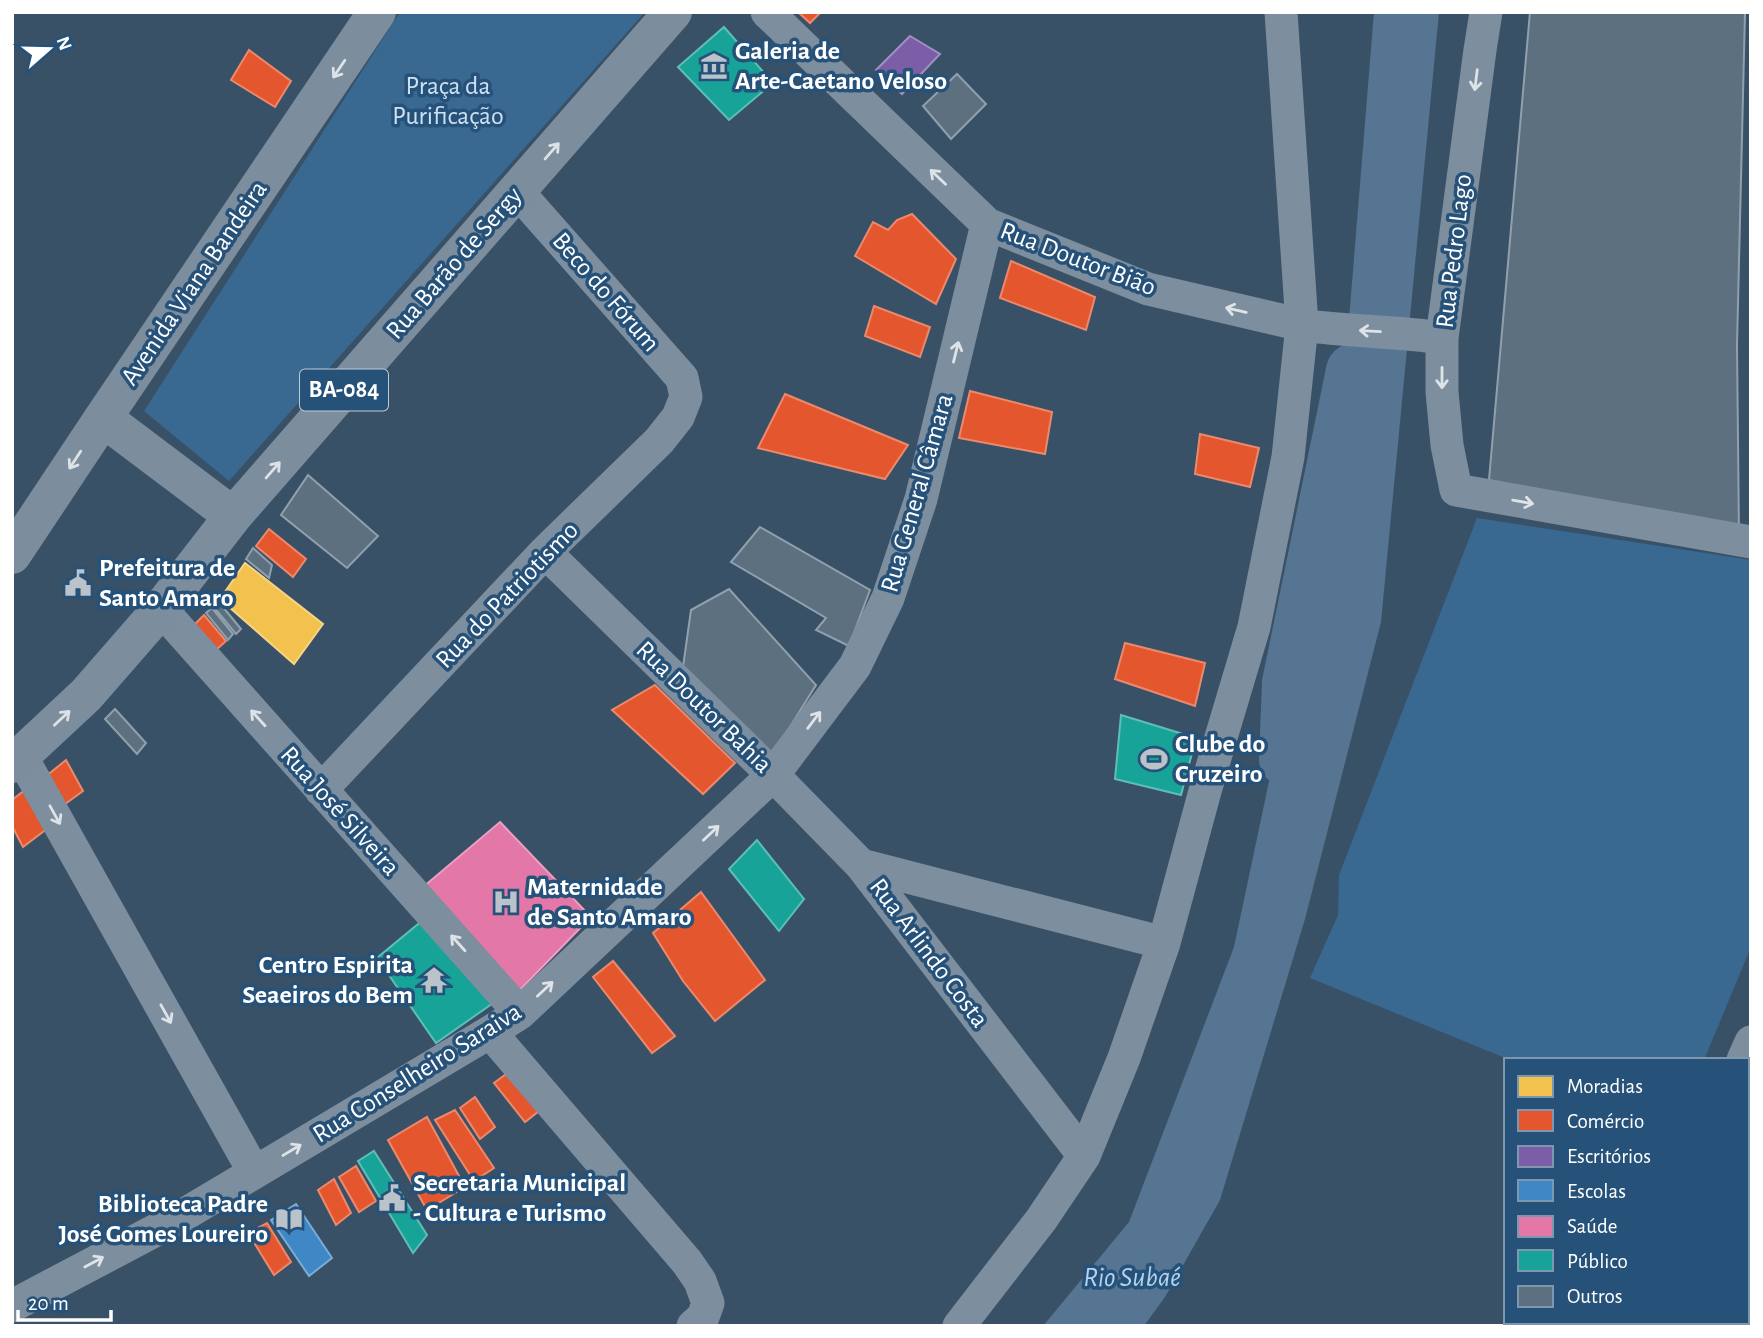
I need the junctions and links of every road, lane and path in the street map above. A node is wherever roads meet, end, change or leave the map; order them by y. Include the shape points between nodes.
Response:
1 (377, 12) edge
2 (673, 12) edge
3 (767, 12) edge
4 (1281, 12) edge
5 (1486, 12) edge
6 (517, 191) junction
7 (987, 224) junction
8 (1313, 327) junction
9 (1429, 336) junction
10 (686, 397) joint
11 (103, 418) junction
12 (233, 516) junction
13 (1751, 542) edge
14 (545, 552) junction
15 (12, 555) edge
16 (161, 609) junction
17 (17, 760) edge
18 (773, 775) junction
19 (321, 790) junction
20 (861, 865) junction
21 (1164, 943) junction
22 (520, 1013) junction
23 (490, 1032) junction
24 (1751, 1042) edge
25 (1744, 1058) edge
26 (1084, 1156) junction
27 (254, 1172) junction
28 (12, 1306) edge
29 (692, 1326) edge
30 (959, 1326) edge

1 -> 11 main road, Avenida Viana Bandeira
6 -> 2 main road, Rua Barão de Sergy / BA-084
7 -> 3 street, Rua Doutor Bião
4 - 8 street
5 -> 9 street, Rua Pedro Lago
6 - 10 street, Beco do Fórum via 682,378
12 -> 6 main road, Rua Barão de Sergy / BA-084
8 -> 7 street, Rua Doutor Bião via 1148,289
18 -> 7 street, Rua General Câmara via 855,666 888,598 921,499
9 -> 8 street, Rua Doutor Bião
8 - 21 street via 1254,626
9 -> 13 street, Rua Pedro Lago via 1456,490
10 - 14 street, Rua do Patriotismo via 678,417 659,441
11 - 12 main road
11 -> 15 main road, Avenida Viana Bandeira
12 - 16 main road, Rua Barão de Sergy / BA-084
14 - 18 street, Rua Doutor Bahia
14 - 19 street, Rua do Patriotismo
17 -> 16 main road, Rua Barão de Sergy / BA-084 via 86,695
19 -> 16 street, Rua José Silveira
17 -> 27 street
18 - 20 street, Rua Doutor Bahia
22 -> 18 street, Rua Conselheiro Saraiva
22 -> 19 street, Rua José Silveira
20 - 21 street, Rua Arlindo Costa
20 - 26 street, Rua Arlindo Costa
21 - 26 street
22 - 23 street, Rua Conselheiro Saraiva
27 -> 23 street, Rua Conselheiro Saraiva
23 - 29 street via 687,1262 708,1303 703,1317
24 - 25 street
26 - 30 street
28 -> 27 street, Rua Conselheiro Saraiva via 175,1220

